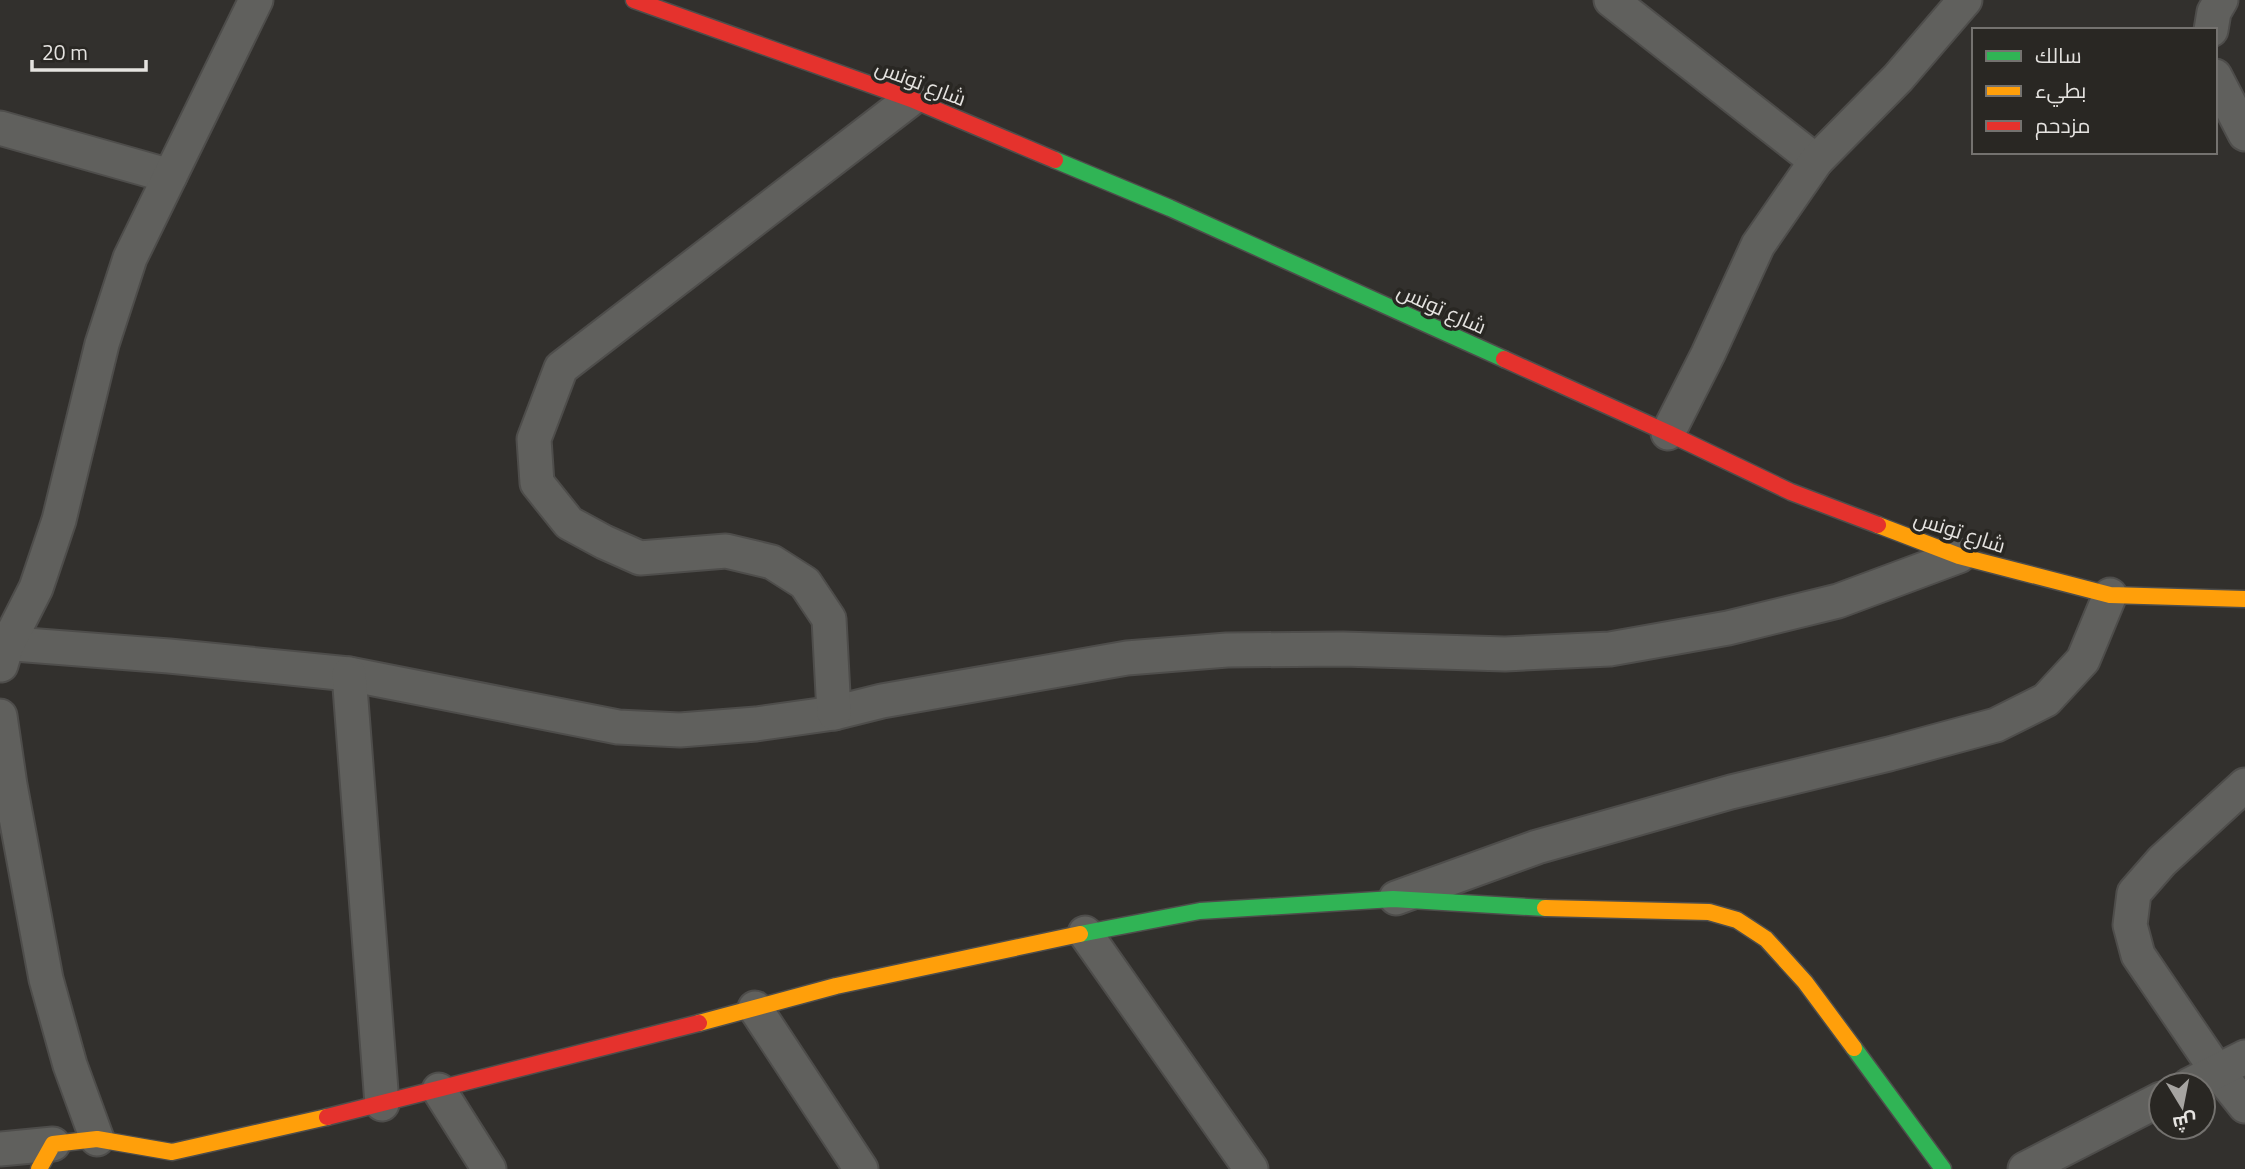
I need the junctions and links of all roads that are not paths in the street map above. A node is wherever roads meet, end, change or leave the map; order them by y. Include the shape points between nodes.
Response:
1 (256, 0) edge
2 (634, 0) edge
3 (1611, 0) edge
4 (1965, 0) edge
5 (2221, 0) edge
6 (690, 9) edge
7 (2211, 28) edge
8 (2217, 80) edge
9 (911, 99) junction
10 (0, 128) edge
11 (2245, 134) edge
12 (1816, 161) junction
13 (170, 176) junction
14 (1668, 433) junction
15 (1959, 556) junction
16 (2110, 595) junction
17 (2245, 599) edge
18 (2, 652) edge
19 (349, 674) junction
20 (834, 713) junction
21 (0, 716) edge
22 (2245, 785) edge
23 (1393, 899) junction
24 (1085, 933) junction
25 (755, 1008) junction
26 (2217, 1071) edge
27 (439, 1090) junction
28 (382, 1104) junction
29 (2147, 1106) edge
30 (2245, 1106) edge
31 (97, 1139) junction
32 (0, 1149) edge
33 (46, 1156) edge
34 (175, 1160) edge
35 (489, 1169) edge
36 (861, 1169) edge
37 (1251, 1169) edge
38 (1943, 1169) edge
39 (2025, 1169) edge

1 - 13 street
2 - 6 street, شارع تونس
3 - 12 street
4 - 12 street via 1898,78
5 - 7 street
6 - 9 street, شارع تونس
8 - 11 street
9 - 14 street, شارع تونس via 1170,208
9 - 20 street via 561,368 534,439 537,483 569,523 604,542 640,558 726,551 772,562 806,583 829,619
10 - 13 street
12 - 14 street via 1758,245
13 - 18 street via 130,258 102,344 59,520 36,588
14 - 15 street, شارع تونس via 1791,492
15 - 16 street, شارع تونس
15 - 20 street via 1838,601 1728,628 1610,649 1505,654 1227,650 1127,658
16 - 17 street, شارع تونس
16 - 23 street via 2083,660 2046,700 1996,725 1537,847
18 - 19 street via 169,656
19 - 20 street via 618,726 680,730
19 - 28 street
21 - 31 street via 46,979
22 - 26 street via 2134,893 2130,925 2138,956
23 - 24 street via 1200,911
23 - 38 street via 1709,912 1737,920 1766,940 1805,982
24 - 25 street via 836,986
24 - 37 street
25 - 27 street
25 - 36 street
26 - 30 street
27 - 28 street
27 - 35 street
28 - 34 street
29 - 39 street
31 - 33 street
31 - 34 street
32 - 33 street

